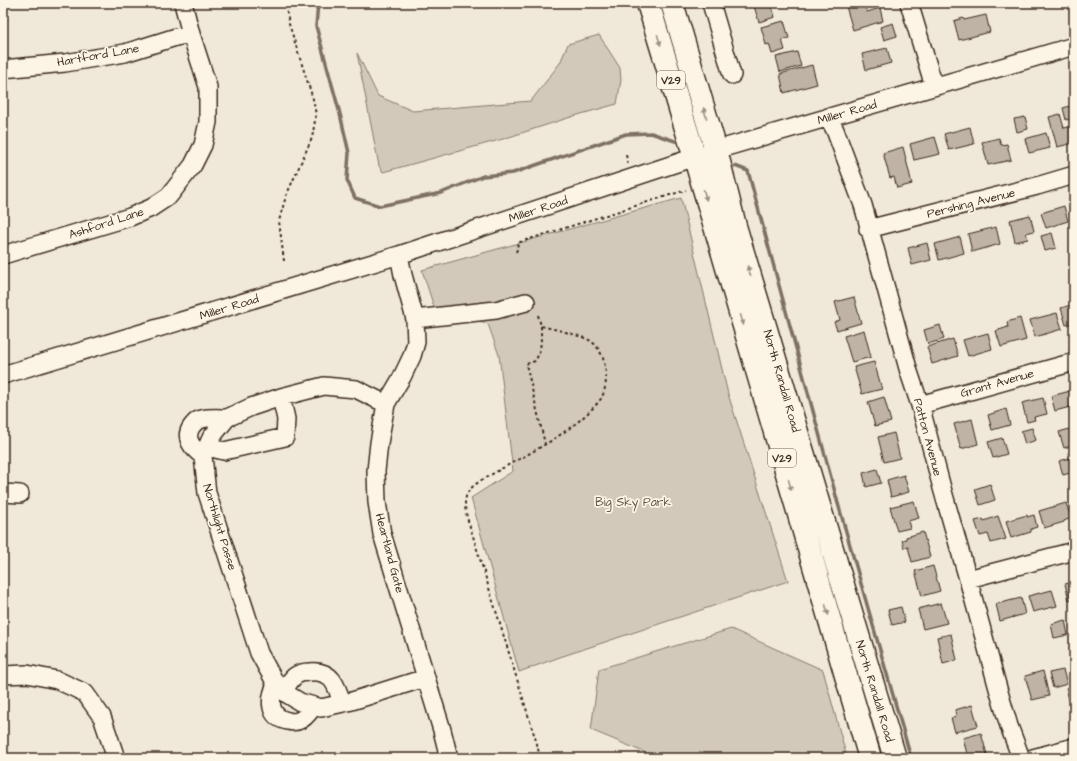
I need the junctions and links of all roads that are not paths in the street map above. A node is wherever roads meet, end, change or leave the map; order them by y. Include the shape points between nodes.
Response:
1 (183, 3) edge
2 (648, 3) edge
3 (672, 3) edge
4 (711, 3) edge
5 (909, 3) edge
6 (191, 34) junction
7 (1074, 46) edge
8 (3, 69) edge
9 (732, 75) dead end
10 (934, 86) junction
11 (828, 117) junction
12 (716, 150) junction
13 (695, 158) junction
14 (1074, 175) edge
15 (868, 229) junction
16 (3, 255) edge
17 (399, 256) junction
18 (526, 302) dead end
19 (415, 319) junction
20 (1074, 362) edge
21 (3, 375) edge
22 (281, 397) junction
23 (386, 404) junction
24 (920, 404) junction
25 (227, 418) junction
26 (205, 452) junction
27 (3, 493) edge
28 (20, 494) dead end
29 (1074, 551) edge
30 (968, 579) junction
31 (3, 675) edge
32 (425, 678) junction
33 (279, 687) junction
34 (342, 704) junction
35 (313, 707) junction
36 (1074, 747) edge
37 (116, 758) edge
38 (449, 758) edge
39 (870, 758) edge
40 (895, 758) edge
41 (1021, 758) edge
42 (1033, 758) edge

1 - 6 street, Ashford Lane
2 -> 13 main road, North Randall Road / V29
12 -> 3 main road, North Randall Road / V29
4 - 9 street
5 - 10 street
6 - 8 street, Hartford Lane via 125,53
6 - 16 street, Ashford Lane via 208,87 208,122 203,145 193,165 168,196 151,208 130,217
7 - 10 street, Miller Road
10 - 11 street, Miller Road
11 - 12 street, Miller Road
11 - 15 street, Patton Avenue via 862,205
12 - 13 street, Miller Road
40 -> 12 main road, North Randall Road / V29 via 735,226
13 - 17 street, Miller Road
13 -> 39 main road, North Randall Road / V29
14 - 15 street, Pershing Avenue
15 - 24 street, Patton Avenue
17 - 19 street, Heartland Gate
17 - 21 street, Miller Road
18 - 19 street via 496,310
19 - 23 street, Heartland Gate via 416,342 412,356
20 - 24 street, Grant Avenue
22 - 23 street via 324,386 356,389
22 - 25 street
22 - 26 street via 286,419 286,437 224,451
23 - 32 street, Heartland Gate via 376,471 376,502 382,534
24 - 30 street, Patton Avenue
25 - 26 street via 211,438
25 - 26 street via 203,418 192,426 188,436 190,442 194,449
26 - 33 street, Northlight Passe via 207,493 260,653
27 - 28 street
29 - 30 street
30 - 41 street, Patton Avenue via 1001,699
31 - 37 street via 26,674 57,680 85,693 102,717
32 - 34 street, Northlight Passe
32 - 38 street, Heartland Gate
33 - 34 street via 296,675 318,671 330,676
33 - 35 street, Northlight Passe via 300,702
33 - 35 street via 272,693 271,704 273,712 281,720 300,720
34 - 35 street, Northlight Passe
36 - 42 street

